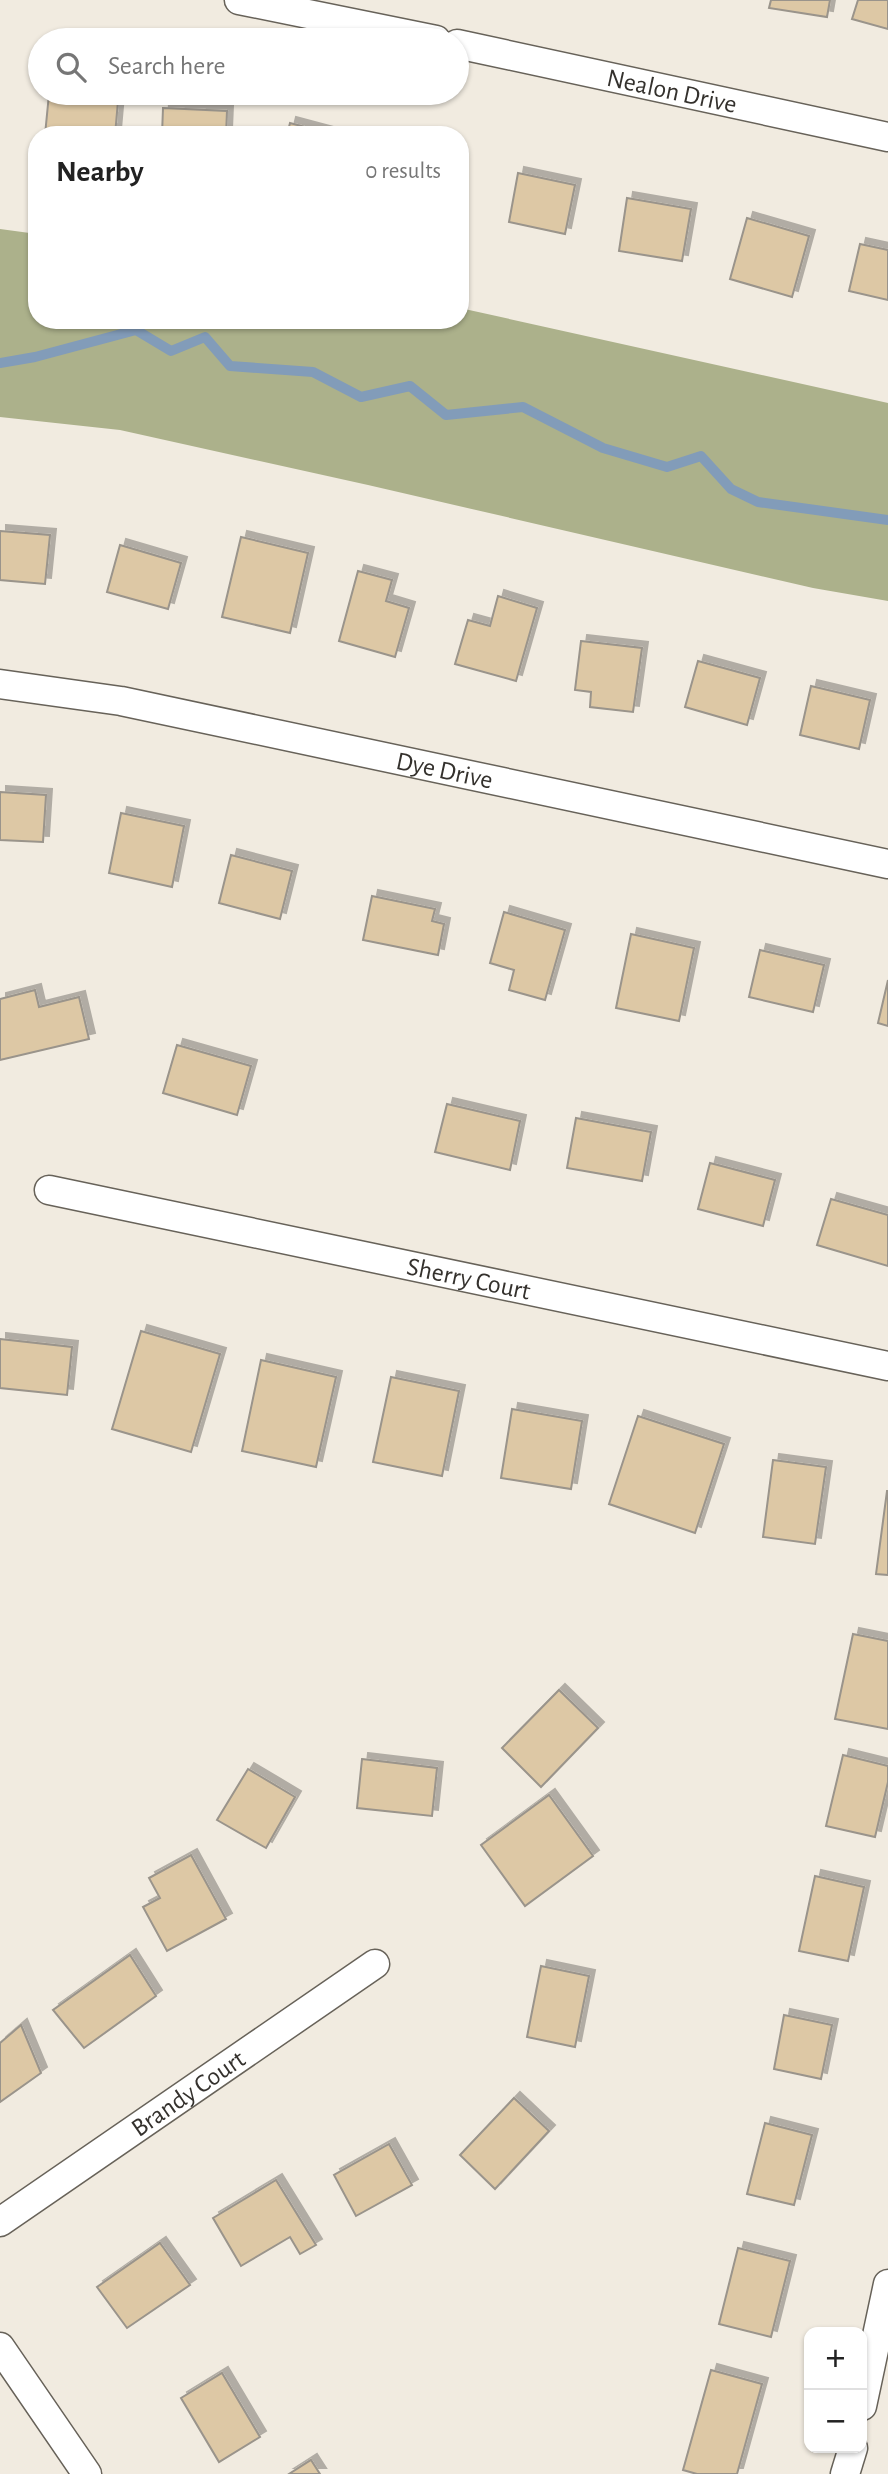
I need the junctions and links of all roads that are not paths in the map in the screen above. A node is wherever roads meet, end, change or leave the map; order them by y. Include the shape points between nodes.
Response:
1 (239, 0) edge
2 (377, 28) edge
3 (469, 47) edge
4 (888, 137) edge
5 (0, 684) edge
6 (888, 864) edge
7 (49, 1190) dead end
8 (888, 1366) edge
9 (374, 1964) dead end
10 (0, 2222) edge
11 (888, 2284) edge
12 (0, 2347) edge
13 (865, 2390) edge
14 (851, 2453) edge
15 (87, 2474) edge
16 (845, 2474) edge

1 - 2 street
3 - 4 street, Nealon Drive
5 - 6 street, Dye Drive via 121,701
7 - 8 street, Sherry Court
9 - 10 street, Brandy Court
11 - 13 street
12 - 15 street
14 - 16 street

